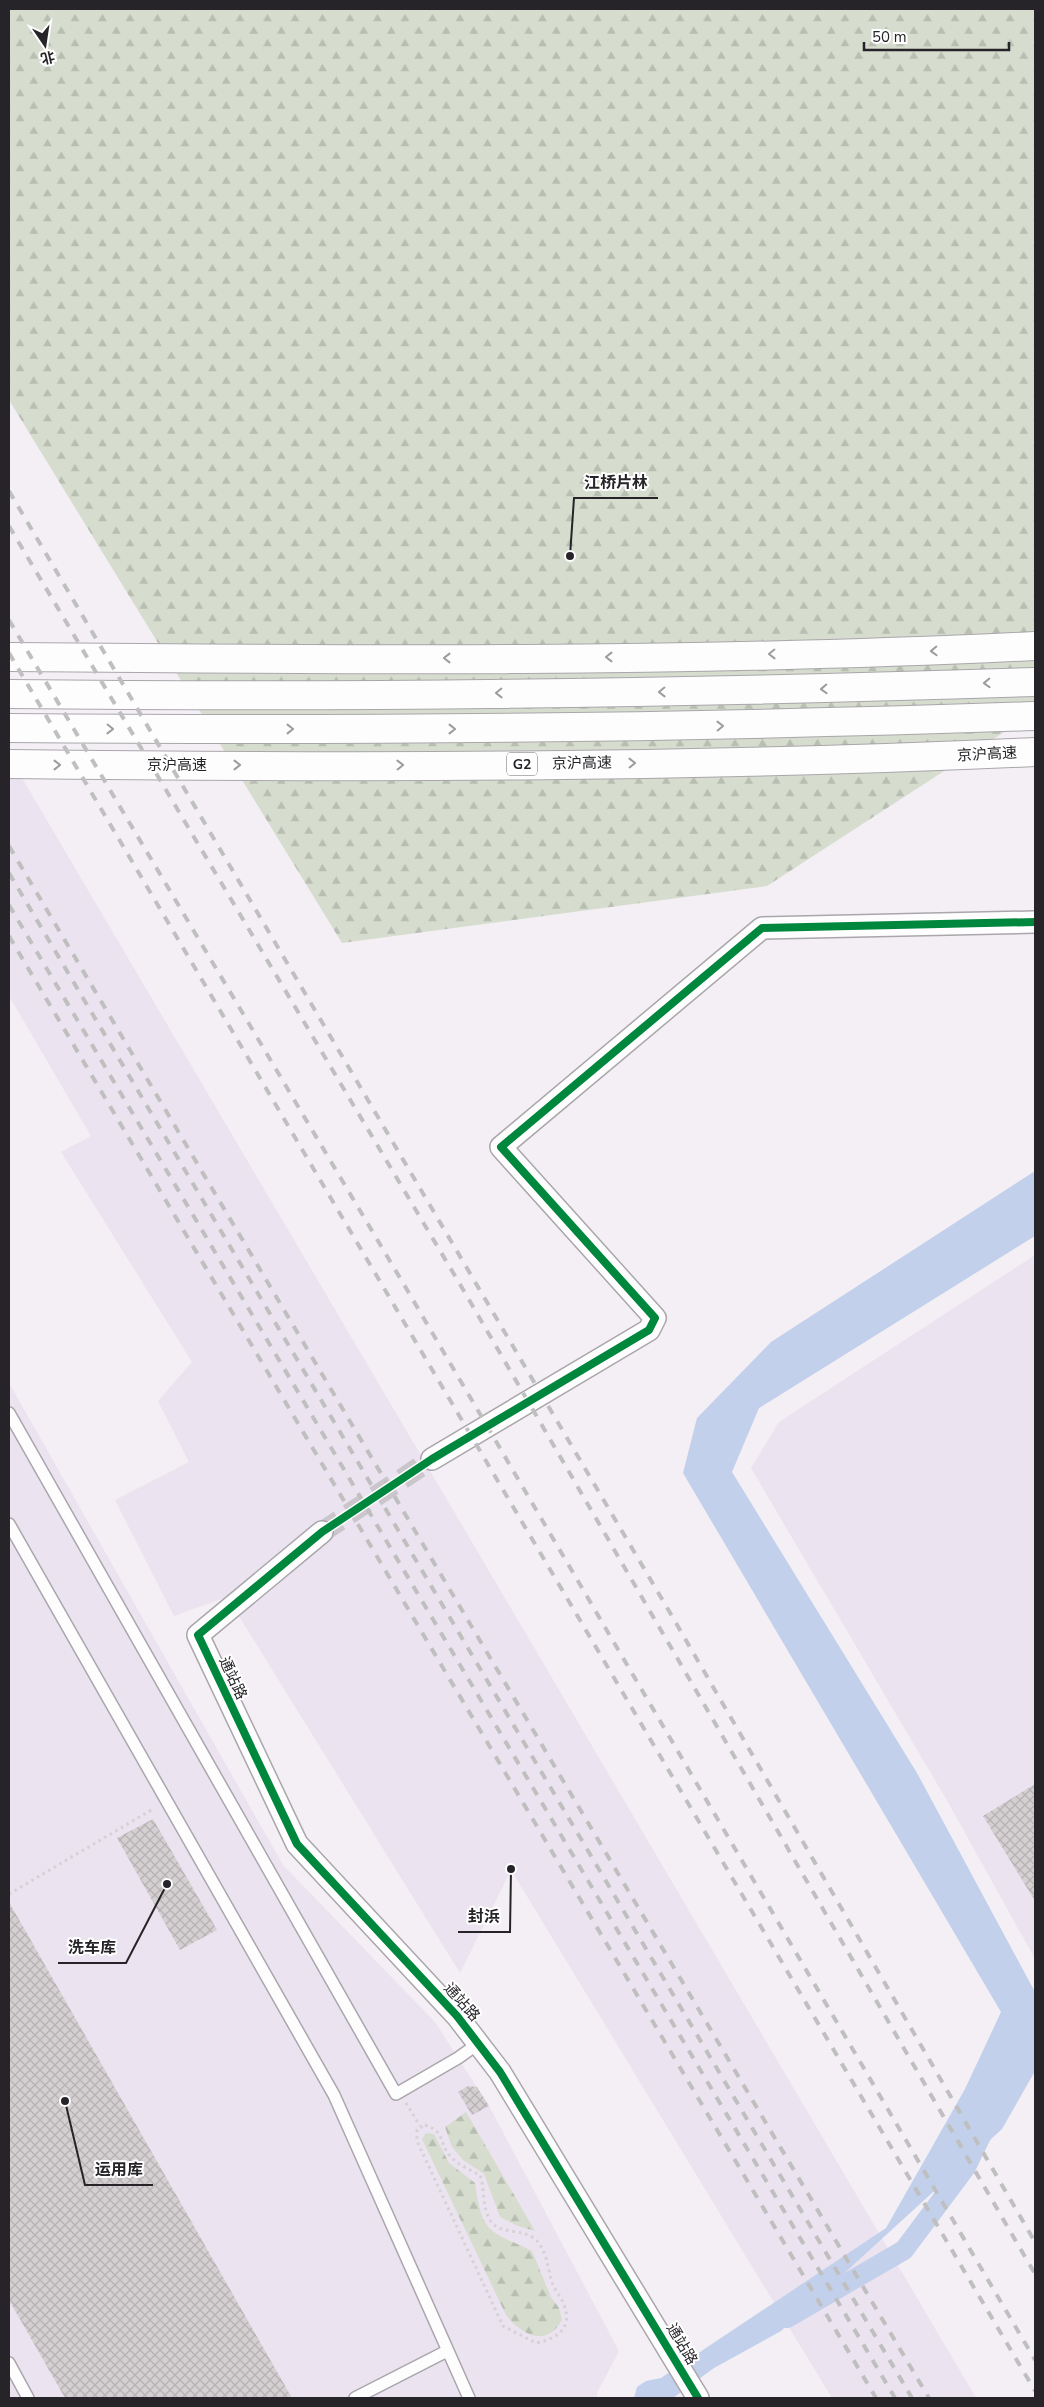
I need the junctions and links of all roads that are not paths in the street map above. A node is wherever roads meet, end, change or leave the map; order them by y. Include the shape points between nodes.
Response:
1 (1035, 646) edge
2 (9, 657) edge
3 (1035, 682) edge
4 (9, 694) edge
5 (1035, 716) edge
6 (9, 728) edge
7 (1035, 752) edge
8 (9, 764) edge
9 (1035, 922) edge
10 (9, 1413) edge
11 (432, 1459) tunnel mouth
12 (9, 1524) edge
13 (322, 1532) tunnel mouth
14 (479, 2043) junction
15 (447, 2351) junction
16 (9, 2363) edge
17 (696, 2393) edge
18 (28, 2398) edge
19 (354, 2398) edge
20 (469, 2398) edge

1 -> 2 highway via 925,651 360,659
3 -> 4 highway via 723,691
6 -> 5 highway via 752,726
8 -> 7 highway, 京沪高速 / G2 via 647,763
9 - 11 street via 762,928 501,1147 655,1318 649,1330
10 - 14 lane via 396,2094
12 - 15 lane via 334,2095
13 - 14 street, 通站路 via 198,1635 297,1844
14 - 17 street, 通站路 via 505,2080
15 - 19 lane
15 - 20 lane
16 - 18 lane

